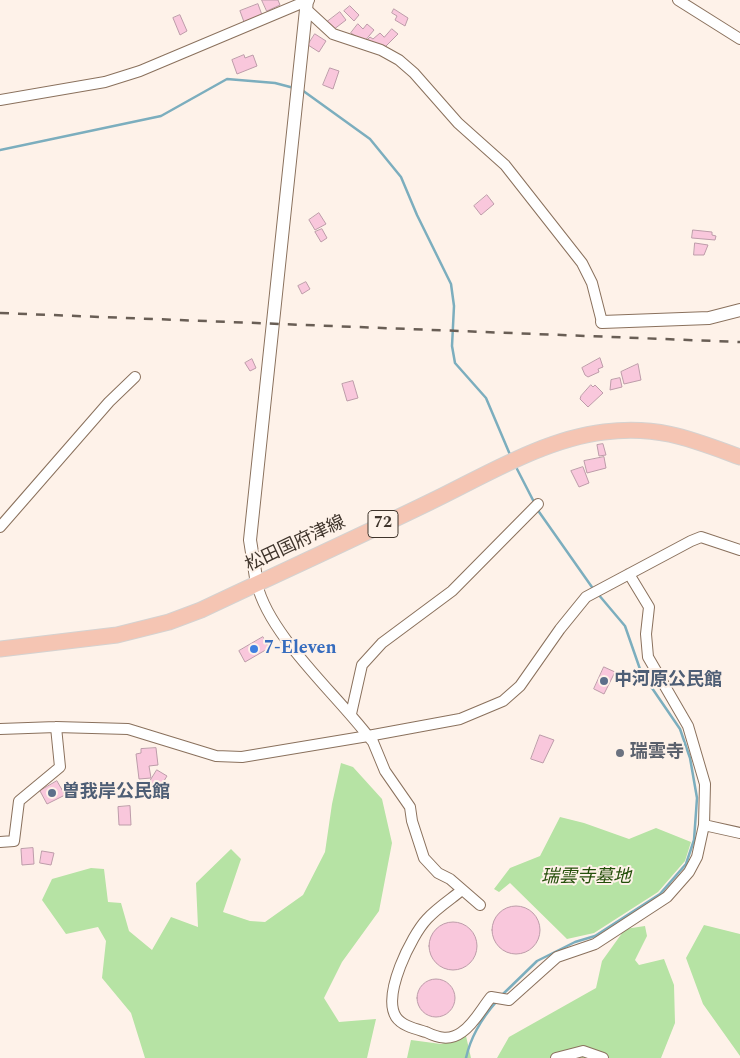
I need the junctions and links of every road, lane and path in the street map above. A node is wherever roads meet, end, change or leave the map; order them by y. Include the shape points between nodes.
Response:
1 (678, 0) edge
2 (308, 3) edge
3 (740, 39) edge
4 (0, 100) edge
5 (740, 310) edge
6 (602, 322) joint
7 (135, 377) dead end
8 (740, 457) edge
9 (536, 506) dead end
10 (0, 528) edge
11 (740, 550) edge
12 (629, 574) junction
13 (257, 584) junction
14 (0, 649) edge
15 (351, 714) junction
16 (56, 727) junction
17 (0, 729) edge
18 (368, 736) junction
19 (704, 825) junction
20 (740, 833) edge
21 (0, 842) edge
22 (462, 890) junction
23 (480, 905) dead end
24 (556, 1058) edge
25 (603, 1058) edge

1 - 3 street
2 - 4 street via 140,71 105,82
2 - 6 street via 333,34 381,50 399,60 458,123 505,165 582,263 592,283
2 - 13 street via 250,540
5 - 6 street via 709,318
7 - 10 street via 109,402
8 - 13 main road, 松田国府津線 / 72 via 677,434 642,430 605,431 571,437
9 - 15 street via 452,591 382,643 362,665
11 - 12 street via 701,536
12 - 18 street via 593,592 560,629 520,686 503,701 460,719
12 - 19 street via 649,607 648,657 688,726 705,784
13 - 14 main road, 松田国府津線 / 72 via 201,610 146,629
13 - 15 street via 271,617 286,639
15 - 18 street
16 - 17 street
16 - 18 street via 128,728 216,756 242,756
16 - 21 street via 60,767 19,800 14,841
18 - 22 street via 385,771 410,806 424,858
19 - 20 street
19 - 22 street via 697,857 689,872 667,897 595,944 557,957 509,1000 491,997 460,1034 439,1038 400,1022 393,1009 395,982 421,926
22 - 23 street
24 - 25 street via 583,1052

